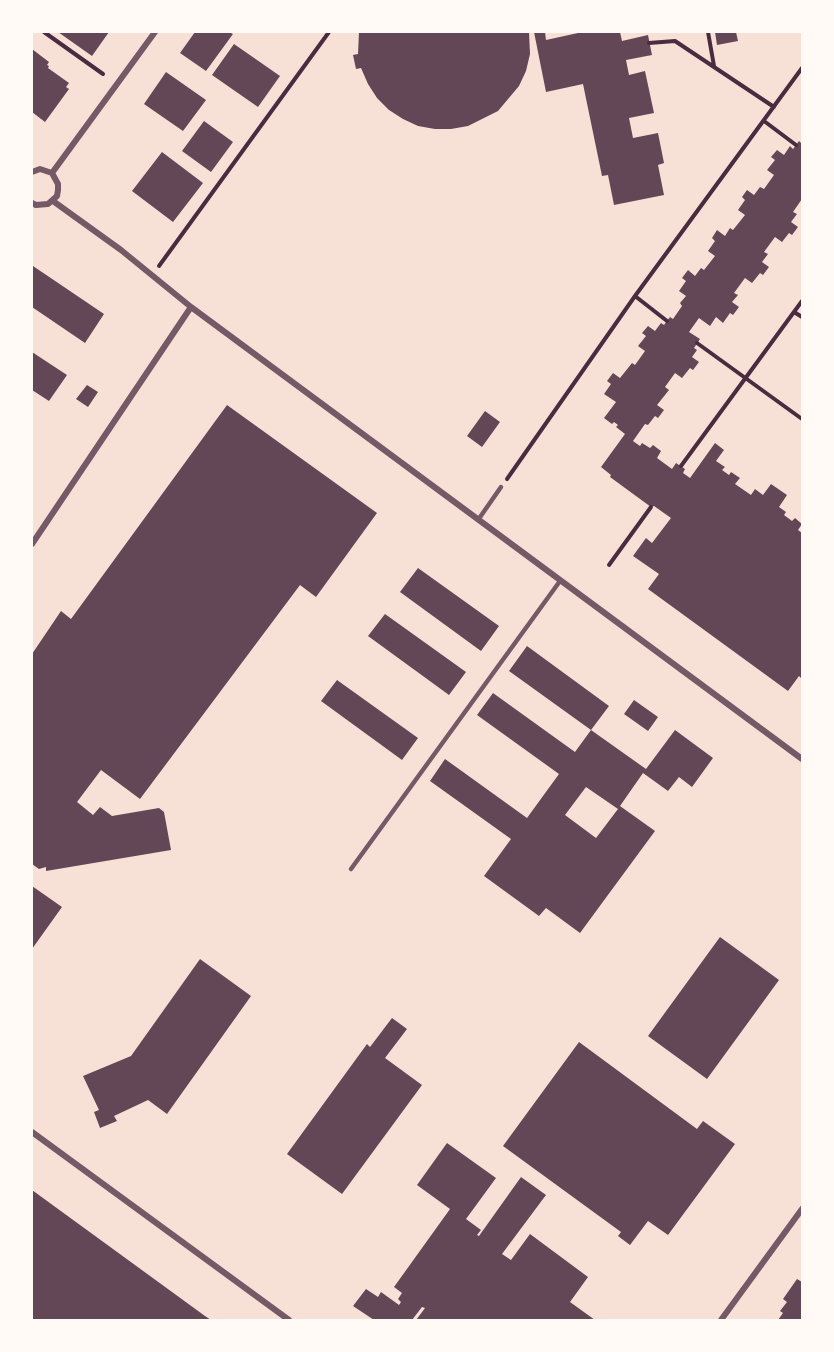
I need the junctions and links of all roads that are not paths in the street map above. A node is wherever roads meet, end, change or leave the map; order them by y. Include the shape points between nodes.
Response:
1 (155, 32) edge
2 (32, 172) edge
3 (52, 173) junction
4 (52, 201) junction
5 (32, 203) edge
6 (191, 307) junction
7 (501, 486) road end
8 (478, 520) junction
9 (32, 544) edge
10 (560, 581) junction
11 (802, 759) edge
12 (351, 869) dead end
13 (32, 1132) edge
14 (802, 1209) edge
15 (289, 1320) edge
16 (722, 1320) edge

1 - 3 street
2 - 3 street via 40,169
3 - 4 street via 58,184 57,196
4 - 5 street
4 - 6 street
6 - 8 street
6 - 9 street
7 - 8 lane
8 - 10 street
10 - 11 street
10 - 12 lane
13 - 15 street
14 - 16 street

